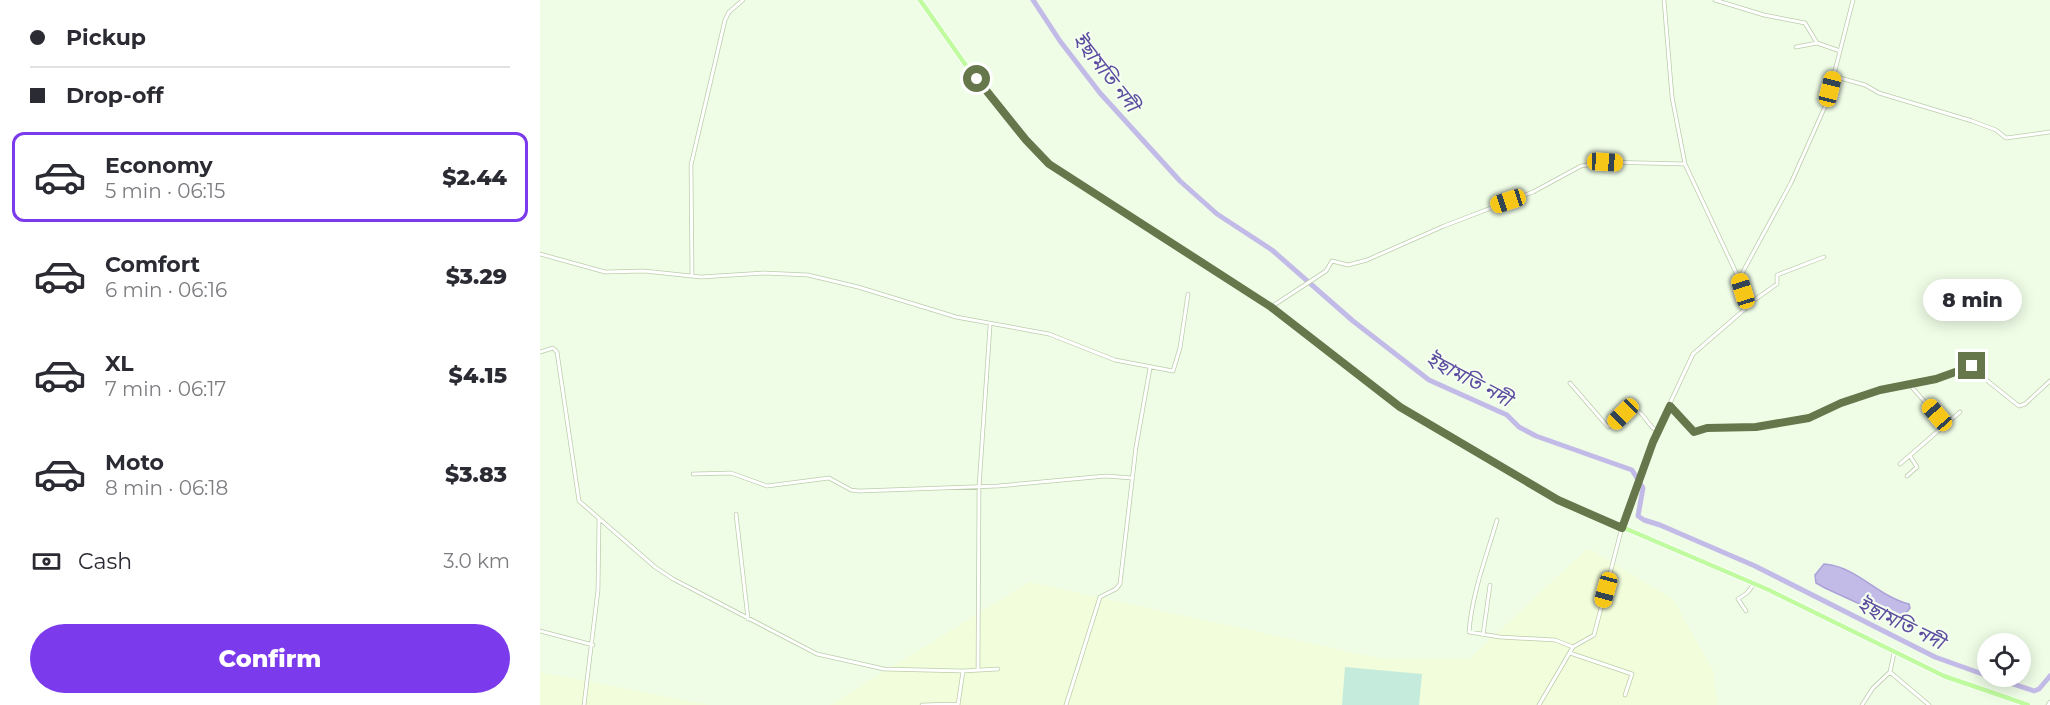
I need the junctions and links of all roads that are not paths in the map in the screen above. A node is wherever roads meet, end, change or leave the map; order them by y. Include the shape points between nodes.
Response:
1 (743, 0) edge
2 (920, 0) edge
3 (1664, 0) edge
4 (1715, 0) edge
5 (1853, 0) edge
6 (1817, 43) junction
7 (1796, 47) dead end
8 (1840, 51) junction
9 (1833, 76) junction
10 (2050, 132) edge
11 (1685, 164) junction
12 (540, 254) edge
13 (1824, 257) dead end
14 (692, 276) junction
15 (1739, 279) junction
16 (1188, 294) dead end
17 (1746, 306) junction
18 (1271, 307) junction
19 (990, 326) junction
20 (540, 352) edge
21 (1150, 368) junction
22 (2050, 381) edge
23 (1570, 383) dead end
24 (1911, 385) junction
25 (1670, 406) junction
26 (1960, 412) dead end
27 (1945, 425) junction
28 (1657, 431) junction
29 (1910, 456) junction
30 (1900, 464) dead end
31 (693, 474) dead end
32 (1907, 476) dead end
33 (1132, 478) junction
34 (979, 487) junction
35 (736, 514) dead end
36 (599, 518) junction
37 (1497, 520) dead end
38 (1622, 528) junction
39 (1754, 584) junction
40 (1490, 585) dead end
41 (1746, 611) dead end
42 (748, 619) junction
43 (540, 631) edge
44 (1483, 635) junction
45 (593, 645) junction
46 (1574, 647) junction
47 (1570, 653) junction
48 (1894, 653) junction
49 (978, 669) junction
50 (999, 669) dead end
51 (963, 671) junction
52 (1890, 672) junction
53 (1625, 695) dead end
54 (958, 704) edge
55 (584, 705) edge
56 (922, 705) edge
57 (1066, 705) edge
58 (1539, 705) edge
59 (1862, 705) edge
60 (1929, 705) edge
61 (2028, 705) edge

1 - 14 street via 724,20 693,152
2 - 18 main road via 965,64 1046,161
3 - 11 street via 1672,97
4 - 6 street via 1805,23
5 - 8 street
6 - 7 street
6 - 8 street
8 - 9 street
9 - 10 street via 1996,130 2006,138
9 - 15 street via 1827,102 1791,183
11 - 15 street
11 - 18 street via 1605,162 1581,166 1533,192 1367,260 1348,265 1332,261 1326,272
12 - 14 street via 605,272
13 - 17 street via 1777,276 1776,285
14 - 19 street via 807,275
15 - 17 street
16 - 21 street via 1175,370
17 - 25 street via 1697,350
18 - 38 main road via 1400,407 1558,500
19 - 21 street via 1049,334 1115,360
19 - 34 street
20 - 36 street via 553,348 556,351 579,499
21 - 33 street
22 - 24 street via 2021,406 1972,366
23 - 28 street via 1608,428 1633,408
24 - 25 street via 1861,397 1809,418 1756,427 1694,432
24 - 27 street
25 - 28 street
26 - 27 street
27 - 29 street
28 - 38 street
29 - 30 street
29 - 32 street via 1917,466
31 - 34 street via 731,473 767,486 829,478 859,491
33 - 34 street via 1096,477
33 - 57 street via 1120,584 1100,597
34 - 49 street
35 - 42 street
36 - 42 street via 655,567
36 - 45 street
37 - 44 street via 1477,577 1468,630 1470,634
38 - 39 main road
38 - 46 street via 1594,635
39 - 41 street via 1738,599
39 - 48 main road
40 - 44 street
42 - 51 street via 817,654 844,661 885,669
43 - 45 street
44 - 46 street via 1555,640
45 - 55 street
46 - 47 street
47 - 53 street via 1632,674
47 - 58 street
48 - 52 street
48 - 61 main road via 1944,676
49 - 50 street
49 - 51 street
51 - 54 street
52 - 59 street
52 - 60 street
54 - 56 street

